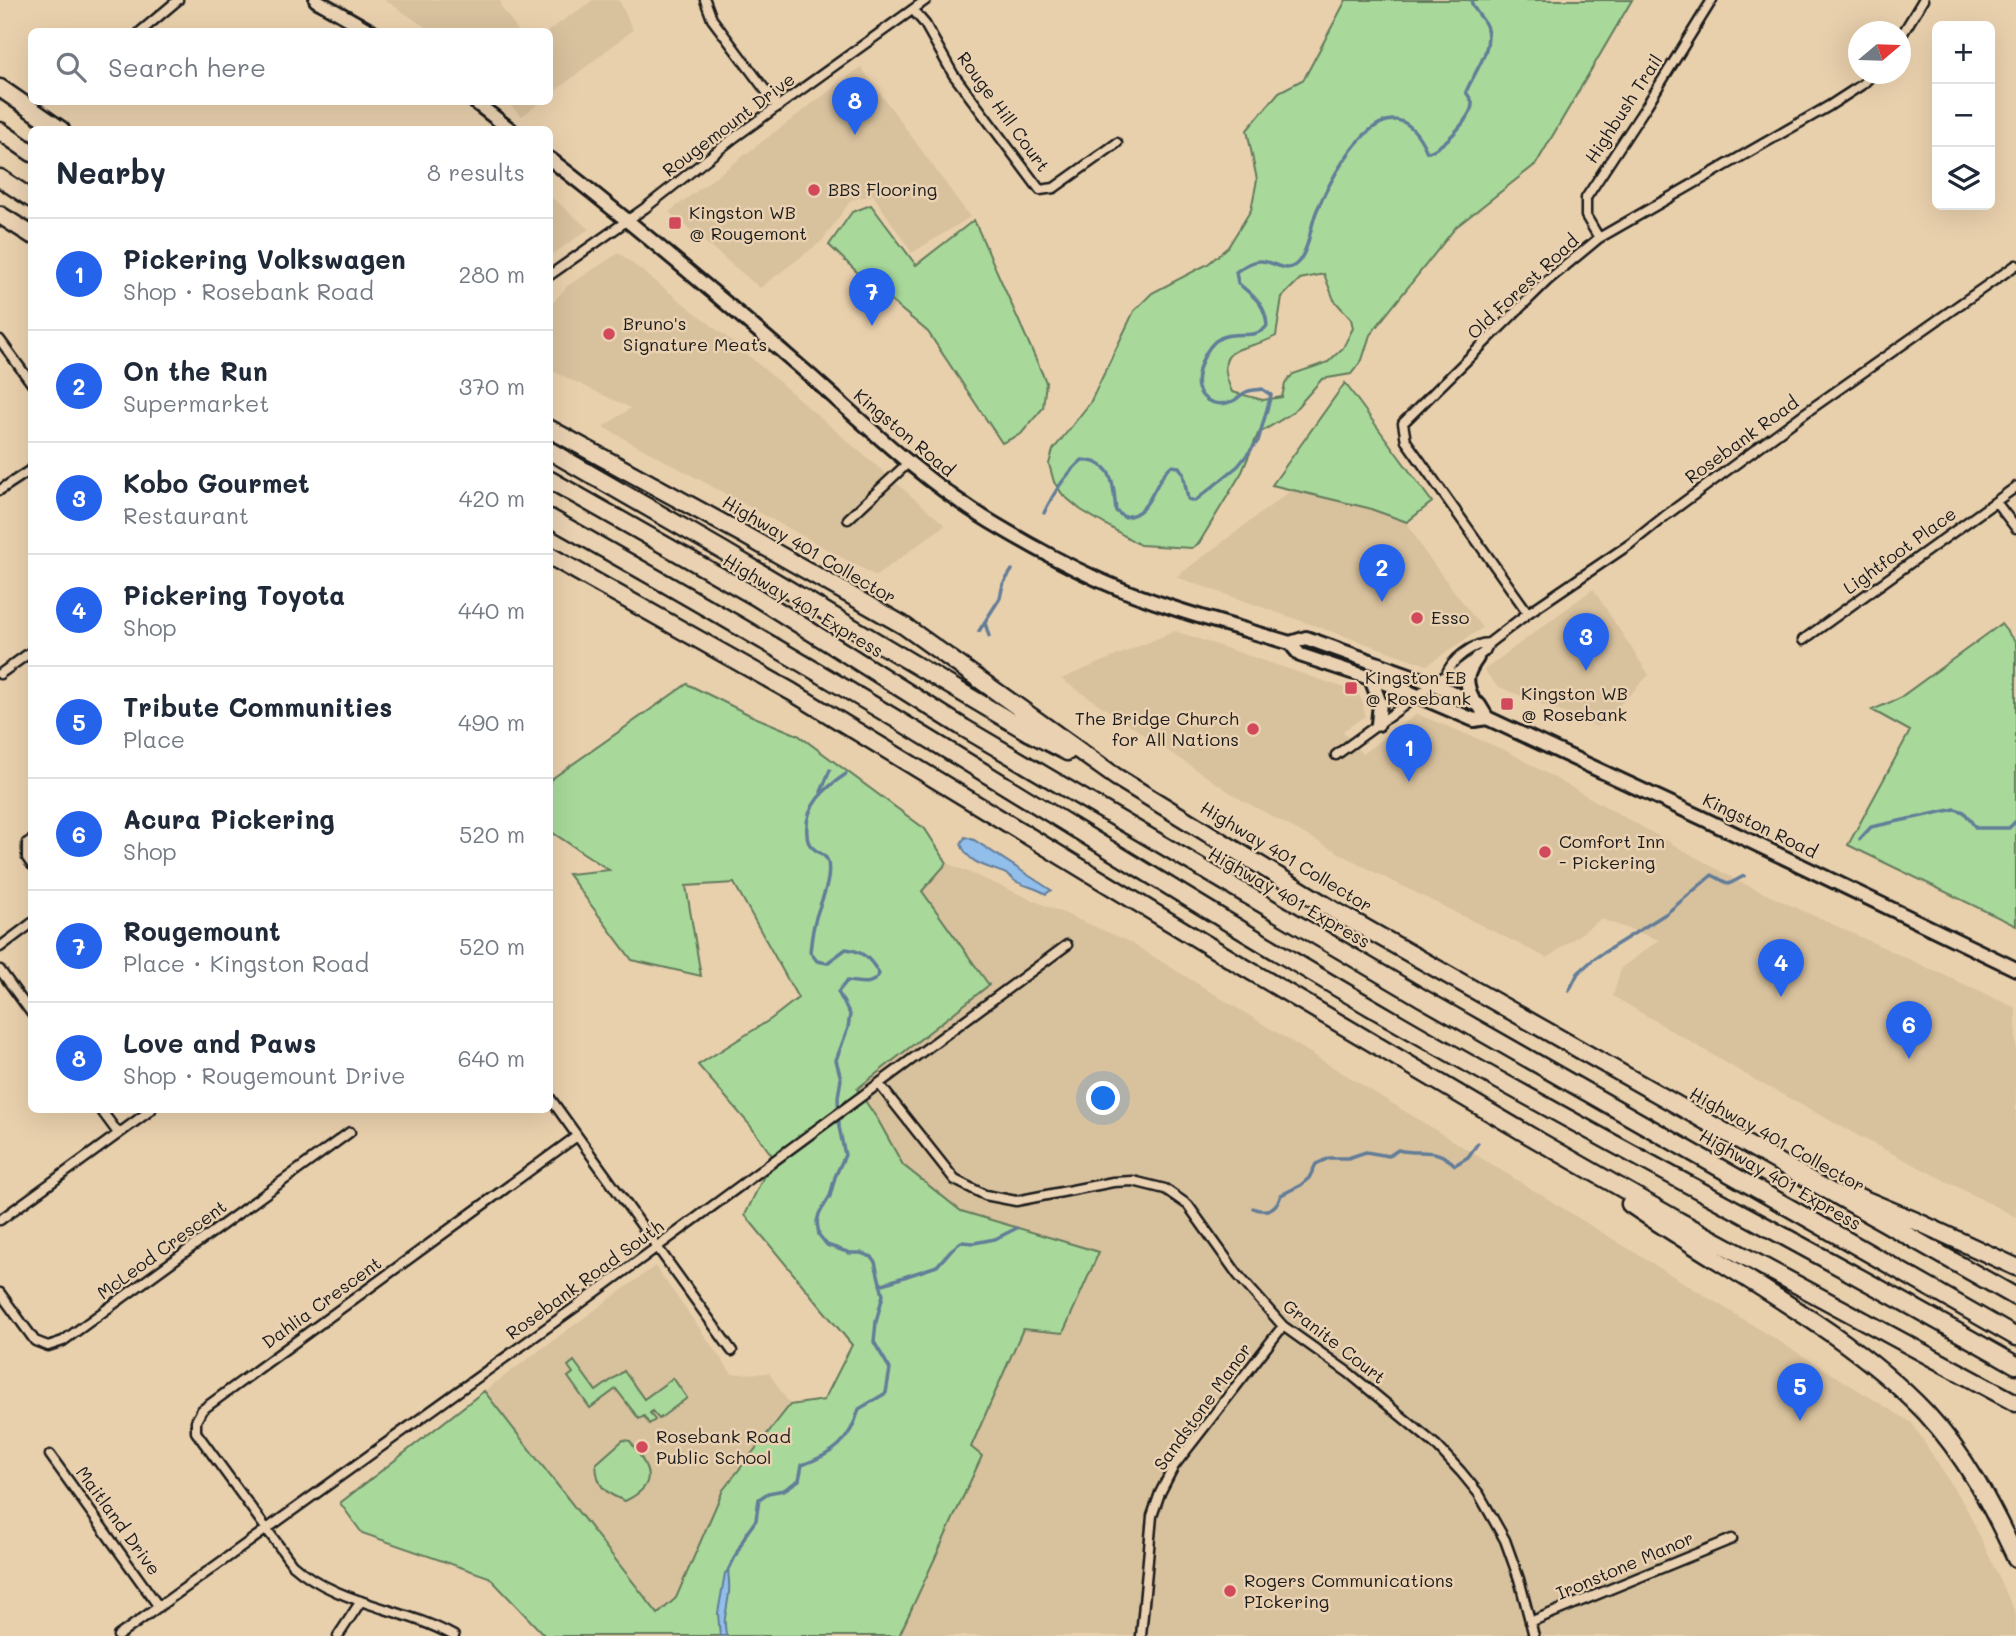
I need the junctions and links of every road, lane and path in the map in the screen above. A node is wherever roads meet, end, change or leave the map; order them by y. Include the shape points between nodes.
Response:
1 (178, 0) edge
2 (304, 0) edge
3 (705, 0) edge
4 (926, 0) edge
5 (1712, 0) edge
6 (1923, 0) edge
7 (319, 1) edge
8 (913, 10) junction
9 (1910, 21) edge
10 (145, 28) edge
11 (365, 28) edge
12 (1864, 84) edge
13 (0, 88) edge
14 (479, 105) edge
15 (778, 107) junction
16 (55, 126) edge
17 (506, 126) edge
18 (0, 131) edge
19 (1117, 143) dead end
20 (28, 150) edge
21 (553, 161) edge
22 (0, 178) edge
23 (28, 196) edge
24 (0, 215) edge
25 (627, 219) junction
26 (28, 232) edge
27 (1599, 238) junction
28 (2016, 265) edge
29 (553, 273) edge
30 (0, 340) edge
31 (28, 378) edge
32 (553, 431) edge
33 (553, 453) edge
34 (908, 463) junction
35 (28, 472) edge
36 (553, 482) edge
37 (2016, 487) edge
38 (0, 489) edge
39 (1997, 502) junction
40 (848, 519) dead end
41 (553, 520) edge
42 (2016, 528) edge
43 (553, 558) edge
44 (1528, 613) junction
45 (1803, 640) dead end
46 (1290, 643) junction
47 (1489, 643) junction
48 (28, 654) edge
49 (1477, 658) junction
50 (0, 674) edge
51 (1446, 675) junction
52 (1371, 680) junction
53 (1434, 684) junction
54 (1418, 696) junction
55 (1474, 703) junction
56 (1488, 718) junction
57 (1378, 724) junction
58 (1336, 755) dead end
59 (1116, 777) junction
60 (28, 842) edge
61 (28, 859) edge
62 (28, 926) edge
63 (1067, 945) dead end
64 (0, 947) edge
65 (2016, 969) edge
66 (0, 970) edge
67 (28, 1008) edge
68 (879, 1084) junction
69 (553, 1102) edge
70 (103, 1113) edge
71 (147, 1113) edge
72 (350, 1132) dead end
73 (118, 1133) junction
74 (577, 1136) junction
75 (1532, 1137) junction
76 (1782, 1164) junction
77 (0, 1220) edge
78 (656, 1247) junction
79 (2016, 1267) edge
80 (0, 1293) edge
81 (2016, 1297) edge
82 (1283, 1326) junction
83 (2016, 1337) edge
84 (732, 1351) dead end
85 (2016, 1365) edge
86 (2016, 1403) edge
87 (50, 1455) dead end
88 (268, 1530) junction
89 (1732, 1539) dead end
90 (2016, 1558) edge
91 (361, 1601) junction
92 (159, 1606) junction
93 (1530, 1622) junction
94 (118, 1636) edge
95 (338, 1636) edge
96 (454, 1636) edge
97 (1141, 1636) edge
98 (1534, 1636) edge

1 - 10 street
2 - 7 main road
3 - 15 street via 712,19
4 - 8 street, Rougemount Drive
5 - 27 street, Highbush Trail via 1586,198 1586,216
6 - 9 street
7 - 11 main road
8 - 15 street, Rougemount Drive
8 - 19 street, Rouge Hill Court via 953,74 1040,190 1054,188
12 - 27 street, Old Forest Road
13 - 16 highway
14 - 17 main road
15 - 25 street, Rougemount Drive
18 - 20 highway
21 - 25 main road, Kingston Road
22 - 23 highway
24 - 26 highway
25 - 29 street, Rougemount Drive
25 - 34 main road, Kingston Road
27 - 44 street, Old Forest Road via 1547,281 1403,423 1406,441
28 - 44 street, Rosebank Road
30 - 31 street
32 - 59 highway, Highway 401 Collector via 903,625
33 - 59 highway via 1030,733
34 - 40 street
34 - 46 main road, Kingston Road via 989,521 1099,580
35 - 38 street
36 - 83 highway, Highway 401 Express via 756,597 964,728 1422,999
37 - 39 street, Lightfoot Place
39 - 42 street
39 - 45 street, Lightfoot Place
41 - 85 highway via 725,616 1398,1024
43 - 75 highway via 792,692
44 - 47 street, Rosebank Road
46 - 52 main road, Kingston Road via 1300,655
46 - 53 main road, Kingston Road via 1306,638
47 - 49 street, Rosebank Road
47 - 51 street, Rosebank Road via 1480,643 1450,665
48 - 50 street
49 - 51 street, Rosebank Road
49 - 55 main road via 1467,675
51 - 53 street, Rosebank Road
52 - 54 main road, Kingston Road
52 - 57 main road via 1380,702
53 - 54 street, Rosebank Road
53 - 55 main road, Kingston Road
54 - 56 main road, Kingston Road via 1474,720
54 - 57 street, Rosebank Road
55 - 56 main road, Kingston Road
56 - 65 main road, Kingston Road
57 - 58 street, Rosebank Road
59 - 76 highway, Highway 401 Collector via 1335,911
60 - 61 street
62 - 64 street
63 - 68 street, Rosebank Road South
66 - 67 street
68 - 78 street, Rosebank Road South
68 - 82 street, Granite Court via 955,1180 985,1195 1016,1200 1133,1181 1165,1189 1193,1209 1238,1275
69 - 74 street
70 - 73 street
71 - 73 street
72 - 80 street, McLeod Crescent via 63,1341 48,1346 35,1341
73 - 77 street
74 - 78 street
74 - 88 street, Dahlia Crescent via 202,1410 196,1432
75 - 86 highway
75 - 90 highway via 1832,1335 1891,1381 1926,1413 1960,1455 1993,1508
76 - 79 highway
76 - 81 highway, Highway 401 Collector
78 - 84 street
78 - 88 street, Rosebank Road South
82 - 93 street, Granite Court via 1349,1373 1436,1445 1461,1472 1505,1540
82 - 97 street, Sandstone Manor via 1174,1466 1160,1493 1152,1516
87 - 92 street, Maitland Drive
88 - 91 street via 305,1576
88 - 92 street, Rosebank Road South
89 - 93 street, Ironstone Manor
91 - 95 street
91 - 96 street
92 - 94 street, Rosebank Road South
93 - 98 street, Granite Court

